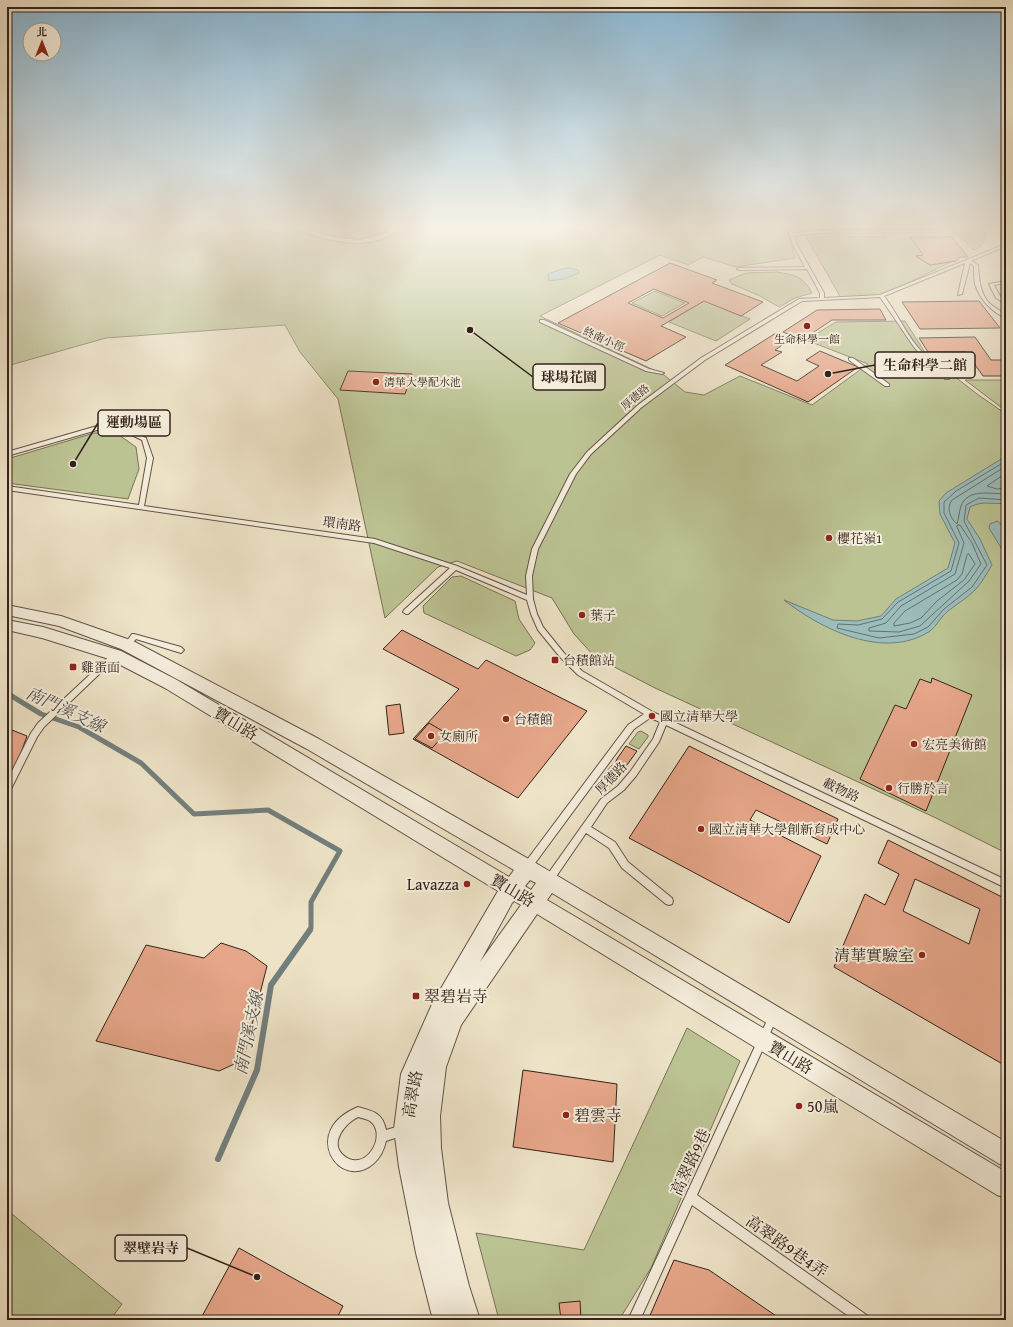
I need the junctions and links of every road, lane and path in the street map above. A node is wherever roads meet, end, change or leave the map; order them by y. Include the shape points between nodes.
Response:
1 (820, 289) edge
2 (899, 289) edge
3 (961, 289) edge
4 (980, 289) edge
5 (994, 289) edge
6 (960, 294) dead end
7 (881, 296) junction
8 (822, 298) junction
9 (1006, 303) edge
10 (1006, 317) edge
11 (542, 322) dead end
12 (851, 359) dead end
13 (662, 373) dead end
14 (947, 378) dead end
15 (887, 385) dead end
16 (7, 454) edge
17 (7, 488) edge
18 (141, 508) junction
19 (455, 567) junction
20 (530, 599) junction
21 (7, 610) edge
22 (406, 612) dead end
23 (7, 625) edge
24 (121, 650) junction
25 (181, 650) dead end
26 (650, 714) junction
27 (664, 720) junction
28 (7, 789) edge
29 (586, 828) junction
30 (527, 868) junction
31 (548, 882) junction
32 (1006, 884) edge
33 (511, 889) junction
34 (668, 901) dead end
35 (534, 902) junction
36 (774, 1016) junction
37 (763, 1040) junction
38 (406, 1129) junction
39 (382, 1137) junction
40 (1006, 1156) edge
41 (1006, 1186) edge
42 (691, 1198) junction
43 (446, 1320) edge
44 (467, 1320) edge
45 (634, 1320) edge
46 (864, 1320) edge

1 - 8 lane
2 - 7 lane, 厚德路
3 - 6 lane
4 - 10 lane via 988,304
5 - 9 lane via 998,297
7 - 8 lane, 厚德路
7 - 14 lane via 905,333 923,354 945,371
8 - 20 lane, 厚德路 via 801,300 723,346 640,406 590,453 573,474 535,549 529,576
11 - 13 lane, 終南小徑 via 653,372
12 - 15 lane
16 - 18 lane via 97,428 124,429 144,439 150,458
17 - 18 lane, 環南路
18 - 19 lane, 環南路 via 367,540
19 - 20 lane, 環南路
19 - 22 lane
20 - 26 lane, 厚德路 via 540,628 580,673
21 - 24 street, 寶山路 via 61,621
23 - 24 street, 寶山路
24 - 25 lane via 134,636
24 - 28 lane via 41,725
24 - 30 street, 寶山路 via 314,744
24 - 33 street, 寶山路 via 171,684
26 - 27 lane, 厚德路
26 - 30 lane, 厚德路 via 631,727
27 - 29 lane, 厚德路 via 656,740 633,774 604,801
27 - 32 lane, 載物路
29 - 31 lane, 厚德路
29 - 34 lane via 612,845 625,865
30 - 31 street, 寶山路
30 - 33 street, 高翠路
31 - 35 street, 高翠路
31 - 36 street, 寶山路
33 - 35 street, 寶山路
33 - 38 street, 高翠路 via 441,1010 412,1074
35 - 37 street, 寶山路
35 - 44 street, 高翠路 via 452,1019 434,1072 428,1122 428,1148 436,1203
36 - 37 lane, 高翠路9巷
36 - 40 street, 寶山路
37 - 41 street, 寶山路
37 - 42 lane, 高翠路9巷
38 - 39 lane
38 - 43 street, 高翠路 via 411,1167 429,1253
39 - 39 lane via 376,1154 362,1165 346,1164 335,1152 334,1135 340,1123 350,1114 366,1113 372,1116 380,1125
42 - 45 lane, 高翠路9巷
42 - 46 lane, 高翠路9巷4弄

